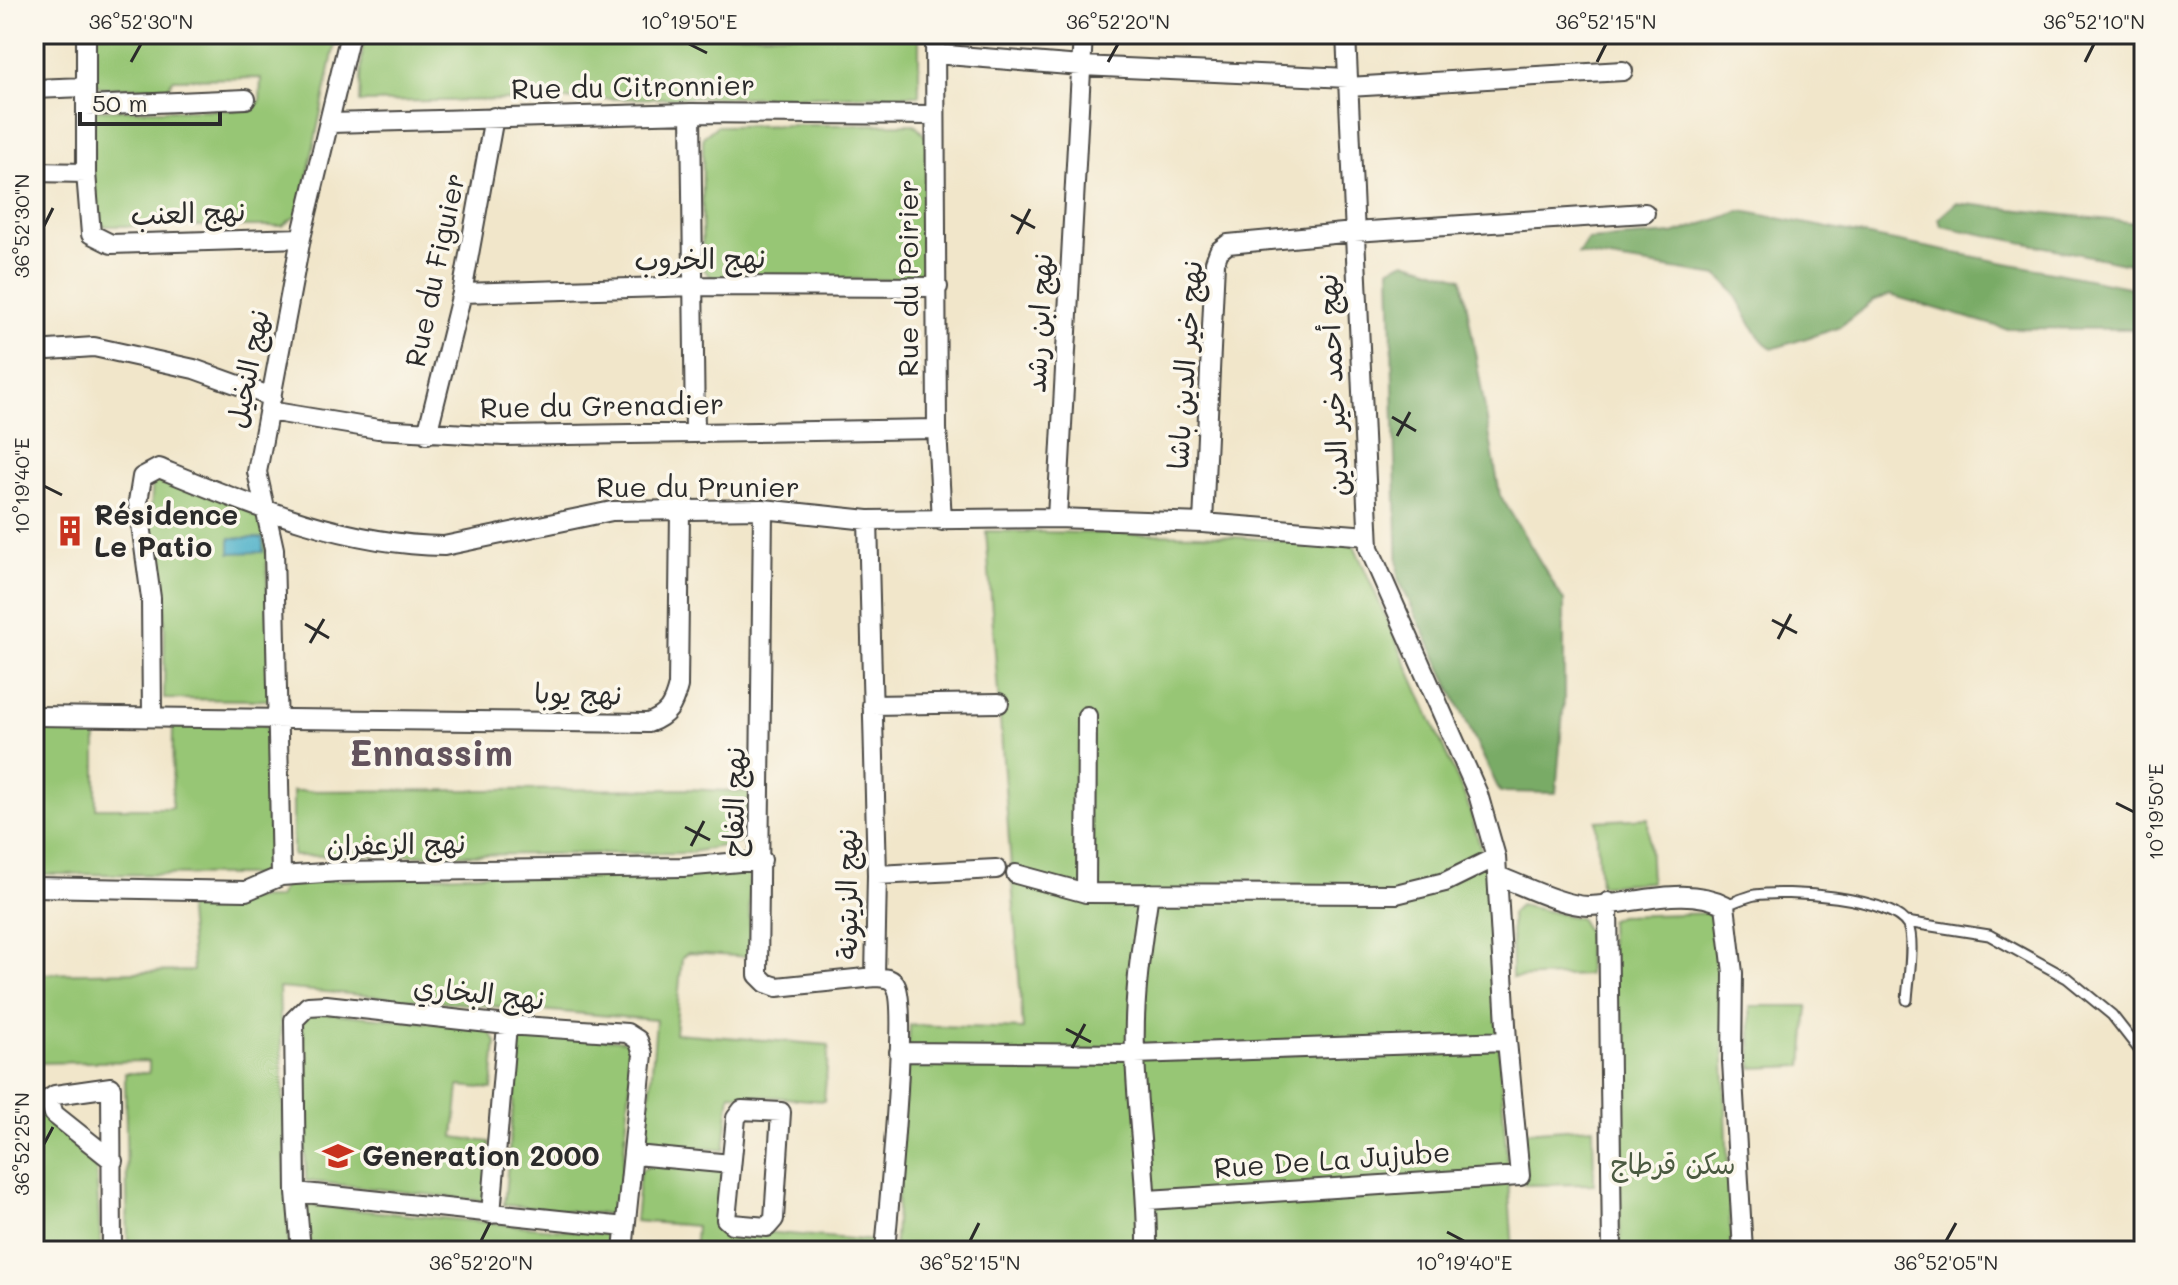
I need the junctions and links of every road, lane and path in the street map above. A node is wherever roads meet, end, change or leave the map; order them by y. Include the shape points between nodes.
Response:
1 (86, 34) edge
2 (350, 34) edge
3 (935, 34) edge
4 (1083, 34) edge
5 (1346, 34) edge
6 (935, 54) junction
7 (1081, 66) junction
8 (1623, 71) dead end
9 (1348, 83) junction
10 (34, 89) edge
11 (86, 96) junction
12 (246, 99) dead end
13 (691, 113) junction
14 (935, 115) junction
15 (494, 117) junction
16 (331, 123) junction
17 (34, 172) edge
18 (86, 173) junction
19 (1645, 213) dead end
20 (1354, 232) junction
21 (301, 238) junction
22 (696, 286) junction
23 (938, 287) junction
24 (462, 293) junction
25 (34, 351) edge
26 (270, 404) junction
27 (937, 429) junction
28 (695, 433) junction
29 (427, 434) junction
30 (763, 509) junction
31 (264, 510) junction
32 (680, 510) junction
33 (1057, 518) junction
34 (868, 520) junction
35 (942, 521) junction
36 (1203, 523) junction
37 (1368, 536) junction
38 (999, 703) dead end
39 (872, 705) junction
40 (34, 716) edge
41 (152, 716) junction
42 (1087, 716) dead end
43 (280, 718) junction
44 (1496, 857) junction
45 (762, 860) junction
46 (996, 869) dead end
47 (1016, 874) dead end
48 (877, 875) junction
49 (281, 876) junction
50 (1500, 877) junction
51 (34, 887) edge
52 (1086, 893) junction
53 (1149, 893) junction
54 (1608, 902) junction
55 (1725, 905) junction
56 (1906, 922) junction
57 (875, 977) junction
58 (1907, 1000) dead end
59 (507, 1025) junction
60 (1507, 1041) junction
61 (899, 1052) junction
62 (1135, 1054) junction
63 (2144, 1056) edge
64 (635, 1155) junction
65 (113, 1161) junction
66 (731, 1164) junction
67 (1520, 1176) joint
68 (296, 1192) junction
69 (1148, 1200) junction
70 (491, 1214) junction
71 (625, 1227) junction
72 (112, 1251) edge
73 (301, 1251) edge
74 (623, 1251) edge
75 (885, 1251) edge
76 (1147, 1251) edge
77 (1612, 1251) edge
78 (1743, 1251) edge

1 - 11 street
2 - 16 street, نهج النخيل
3 - 6 street, Rue du Poirier
4 - 7 street, نهج ابن رشد
5 - 9 street, نهج أحمد خير الدين
6 - 7 street
6 - 14 street, Rue du Poirier
7 - 9 street
7 - 33 street, نهج ابن رشد
8 - 9 street
9 - 20 street, نهج أحمد خير الدين
10 - 11 street
11 - 12 street
11 - 18 street
13 - 14 street, Rue du Citronnier
13 - 15 street, Rue du Citronnier
13 - 22 street
14 - 23 street, Rue du Poirier
15 - 16 street, Rue du Citronnier
15 - 24 street, Rue du Figuier
16 - 21 street, نهج النخيل
17 - 18 street
18 - 21 street, نهج العنب via 87,224 91,234 111,244
19 - 20 street
20 - 36 street, نهج خير الدين باشا via 1236,242 1219,251
20 - 37 street, نهج أحمد خير الدين
21 - 26 street, نهج النخيل
22 - 23 street, نهج الخروب
22 - 24 street, نهج الخروب
22 - 28 street
23 - 27 street, Rue du Poirier
24 - 29 street, Rue du Figuier
25 - 26 street, Rue du Grenadier via 94,347 194,369
26 - 29 street, Rue du Grenadier
26 - 31 street, نهج النخيل via 257,472
27 - 28 street, Rue du Grenadier
27 - 35 street, Rue du Poirier
28 - 29 street, Rue du Grenadier
30 - 32 street, Rue du Prunier
30 - 34 street, Rue du Prunier
30 - 45 street, نهج التفاح
31 - 32 street, Rue du Prunier via 348,534 430,546 585,514
31 - 41 street, Rue du Prunier via 159,468 142,477 138,502 151,598
31 - 43 street, نهج النخيل via 273,530
32 - 43 street, نهج يوبا via 678,686 663,718 648,723
33 - 35 street, Rue du Prunier
33 - 36 street, Rue du Prunier
34 - 35 street, Rue du Prunier
34 - 39 street, نهج الزيتونة
36 - 37 street, Rue du Prunier
37 - 44 street, نهج أحمد خير الدين via 1371,559 1478,794
38 - 39 street
39 - 48 street, نهج الزيتونة
40 - 41 street, نهج يوبا
41 - 43 street, نهج يوبا
42 - 52 street
43 - 49 street
44 - 50 street, نهج أحمد خير الدين
44 - 53 street via 1445,882 1396,894
45 - 49 street, نهج الزعفران via 683,867 400,869
45 - 57 street, نهج التفاح via 758,975 766,983 787,986
46 - 48 street
47 - 52 street
48 - 57 street, نهج الزيتونة
49 - 51 street, نهج الزعفران via 246,891
50 - 54 street via 1588,906
50 - 60 street, نهج أحمد خير الدين
52 - 53 street
53 - 62 street via 1135,982
54 - 55 street via 1711,897
54 - 77 street
55 - 56 lane via 1755,895 1818,894 1861,902
55 - 78 street via 1733,973 1732,1061
56 - 58 lane via 1911,935
56 - 63 lane via 1989,935 2067,978 2112,1015
57 - 61 street, نهج الزيتونة via 888,978 896,986
59 - 64 street, نهج البخاري via 627,1033 638,1040 643,1054
59 - 68 street, نهج البخاري via 326,1005 299,1012 293,1034
59 - 70 street
60 - 62 street
60 - 67 street, نهج أحمد خير الدين
61 - 62 street
61 - 75 street, نهج الزيتونة
62 - 69 street
64 - 66 street
64 - 71 street
65 - 65 street via 54,1114 49,1099 111,1087
65 - 72 street
66 - 66 street via 727,1221 770,1226 781,1112 738,1112
67 - 69 street, Rue De La Jujube
68 - 70 street
68 - 73 street
69 - 76 street
70 - 71 street
71 - 74 street

